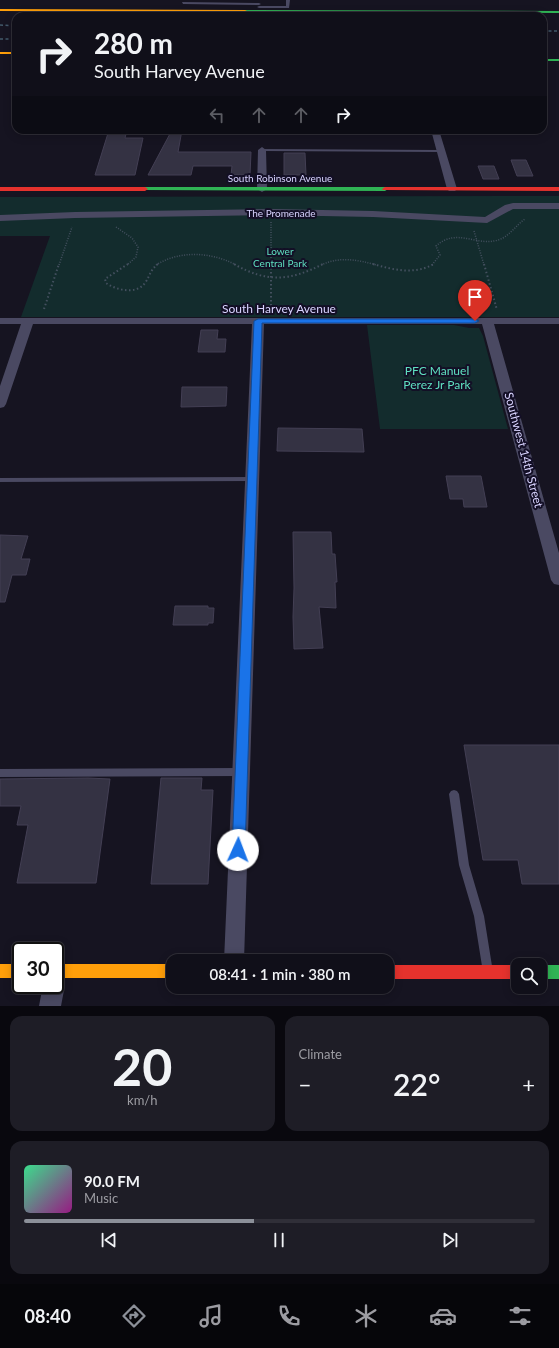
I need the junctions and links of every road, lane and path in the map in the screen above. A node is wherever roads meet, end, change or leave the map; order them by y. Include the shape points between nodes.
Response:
1 (288, 0) edge
2 (182, 5) edge
3 (259, 5) edge
4 (0, 10) edge
5 (559, 12) edge
6 (0, 52) edge
7 (12, 52) edge
8 (547, 55) edge
9 (558, 56) edge
10 (547, 59) edge
11 (436, 134) edge
12 (262, 150) joint
13 (441, 151) junction
14 (0, 189) edge
15 (262, 189) junction
16 (452, 189) junction
17 (559, 189) edge
18 (559, 206) edge
19 (272, 212) junction
20 (75, 215) junction
21 (0, 218) edge
22 (526, 218) dead end
23 (471, 219) junction
24 (112, 226) dead end
25 (477, 240) junction
26 (272, 278) junction
27 (497, 311) dead end
28 (44, 312) dead end
29 (271, 312) dead end
30 (0, 321) edge
31 (28, 321) junction
32 (258, 321) junction
33 (487, 321) junction
34 (559, 321) edge
35 (0, 404) edge
36 (252, 479) junction
37 (0, 480) edge
38 (559, 580) edge
39 (241, 772) junction
40 (0, 773) edge
41 (454, 794) dead end
42 (234, 954) edge
43 (0, 971) edge
44 (12, 971) edge
45 (166, 971) edge
46 (394, 972) edge
47 (488, 972) junction
48 (511, 972) edge
49 (547, 972) edge
50 (559, 972) edge
51 (64, 976) edge
52 (52, 994) edge
53 (50, 1006) edge

1 - 3 lane via 288,7
2 - 3 street
2 - 4 street
3 - 5 street
6 - 7 street
8 - 9 street
9 - 10 street
11 - 13 street
12 - 13 lane
12 - 15 street
13 - 16 street
14 - 15 street, South Robinson Avenue
15 - 16 street, South Robinson Avenue
16 - 17 street, South Robinson Avenue
18 - 23 street, The Promenade via 512,206 487,220
19 - 20 street, The Promenade
19 - 23 street, The Promenade
19 - 26 path
20 - 21 street, The Promenade
20 - 28 path
22 - 25 path via 518,222 507,236 500,240
23 - 25 path
24 - 26 path via 128,233 136,240 139,248 130,263 105,278 111,288 130,290 143,286 150,270 158,264 185,256 218,257 256,276
25 - 26 path via 453,237 439,242 436,246 440,255 438,260 422,270 401,271 346,259 324,263 295,276
25 - 27 path
26 - 29 path
30 - 31 street, South Harvey Avenue
31 - 32 street, South Harvey Avenue
31 - 35 street
32 - 33 street, South Harvey Avenue
32 - 36 street
33 - 34 street, South Harvey Avenue
33 - 38 street, Southwest 14th Street
36 - 37 lane
36 - 39 street
39 - 40 lane
39 - 42 street
41 - 47 lane via 464,865 479,916
43 - 44 street
45 - 51 street
46 - 47 street
47 - 48 street
49 - 50 street
52 - 53 street

